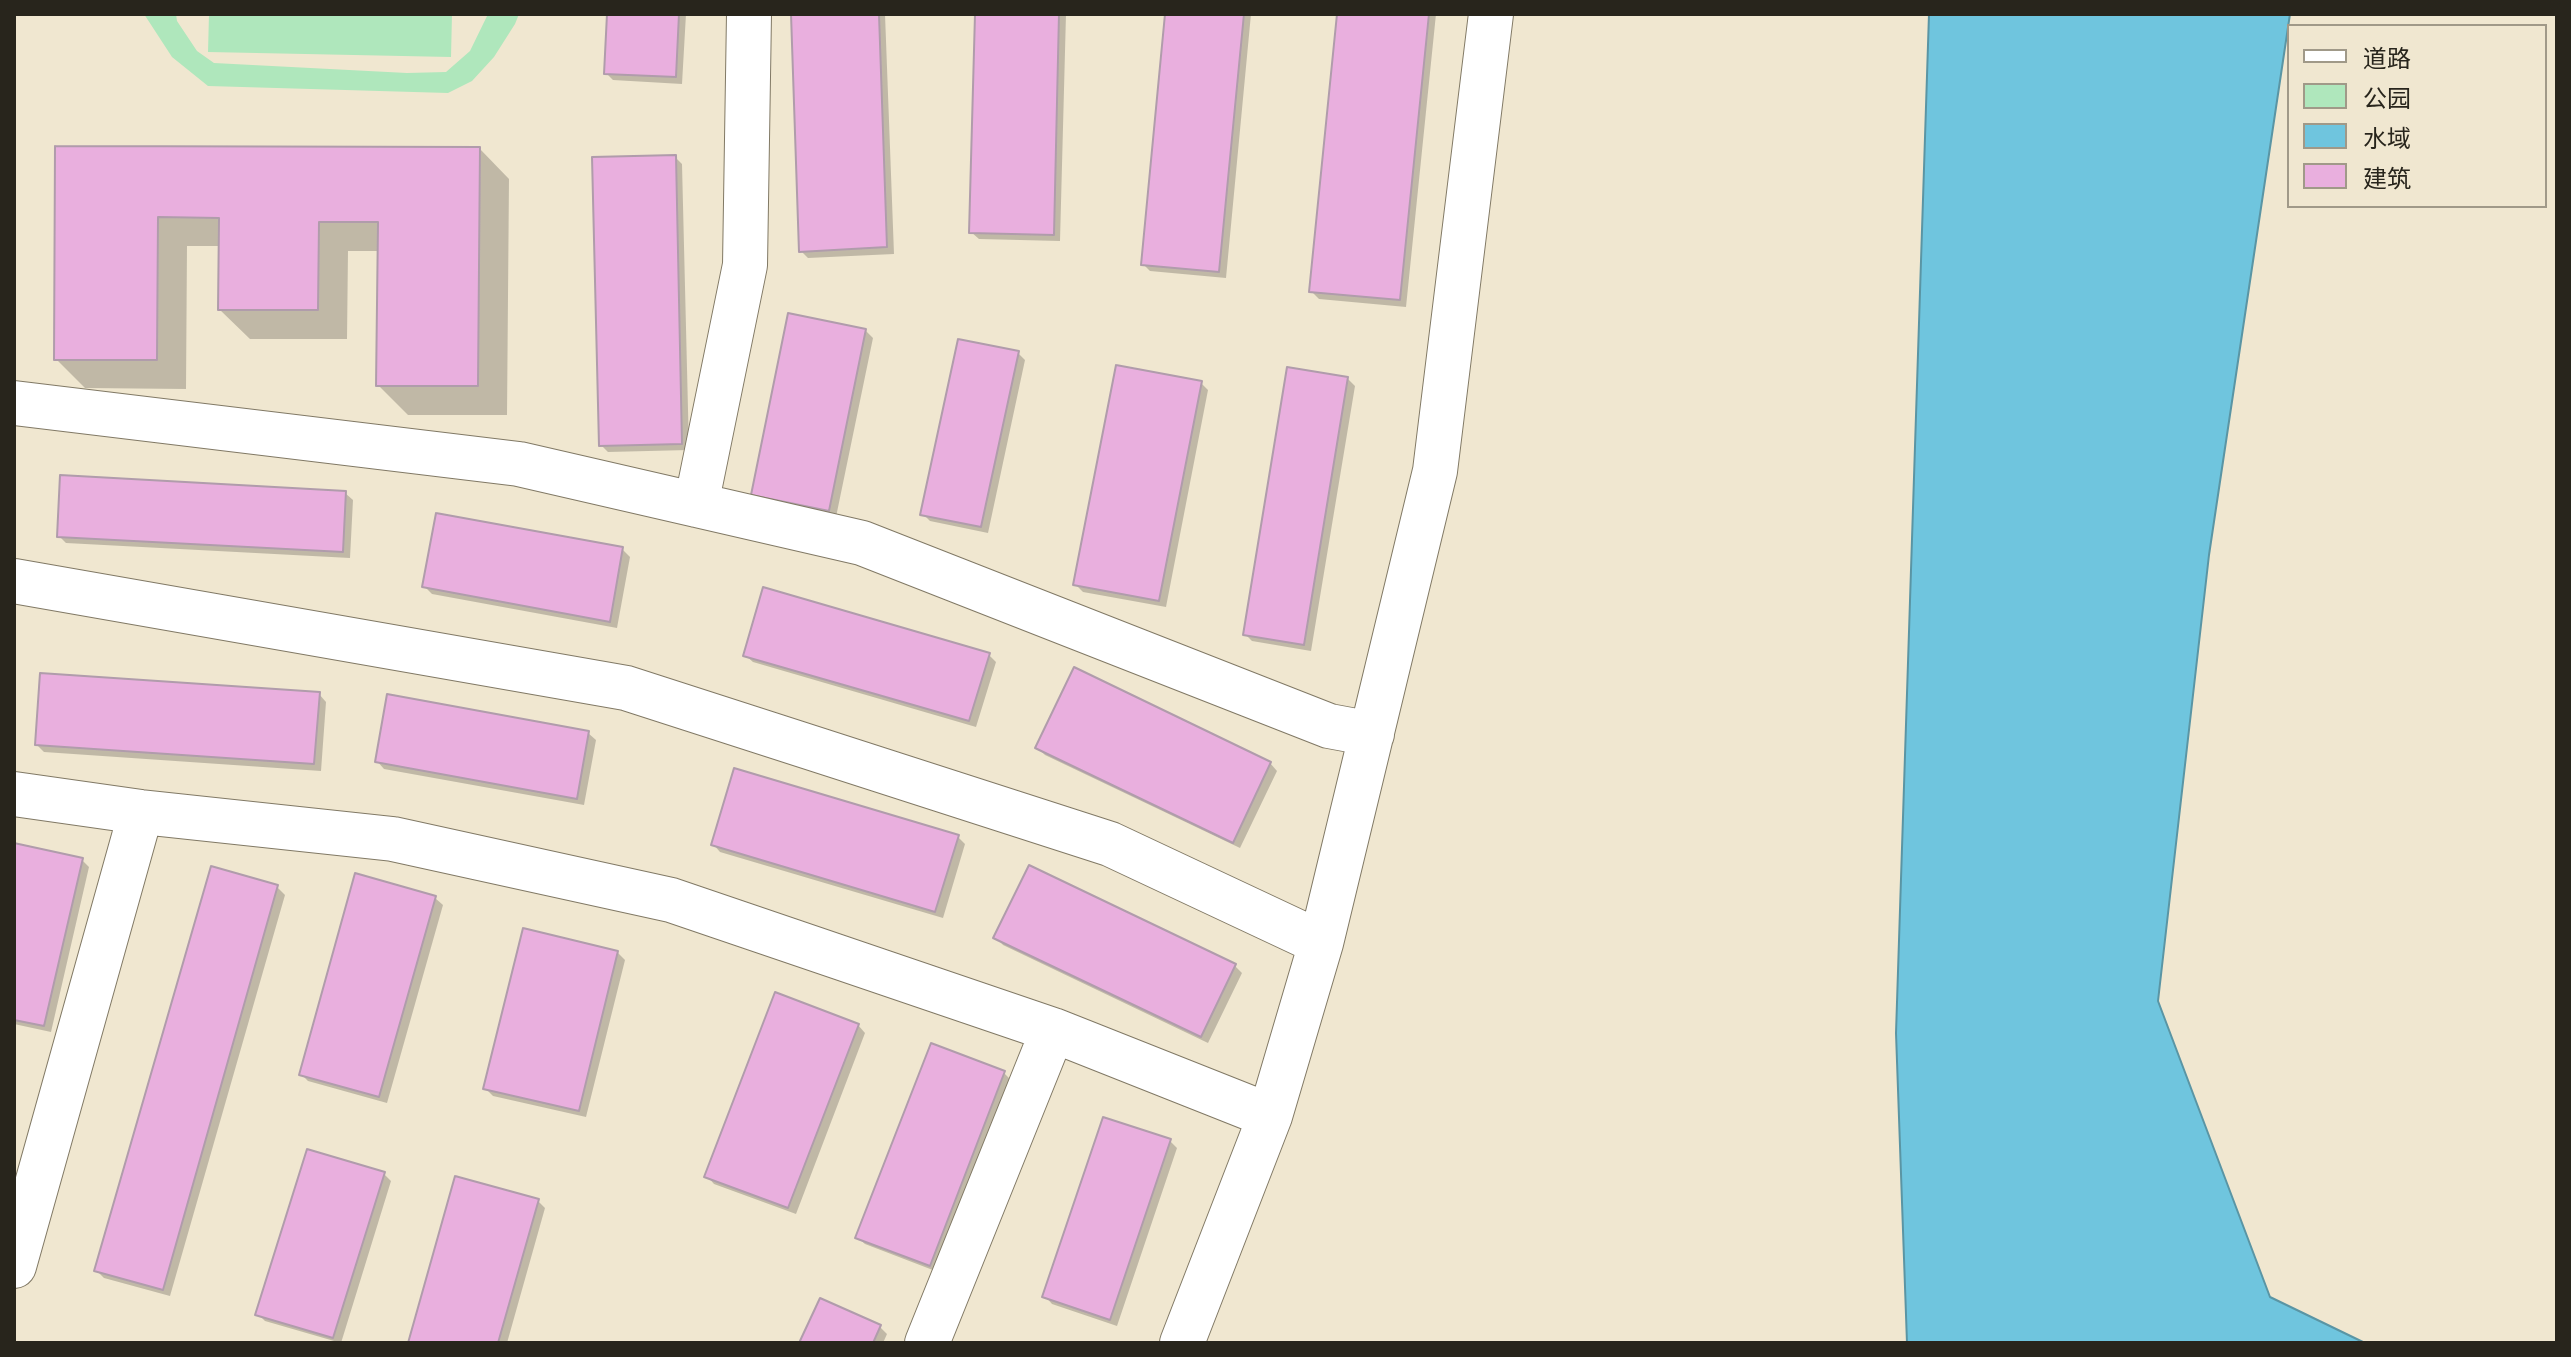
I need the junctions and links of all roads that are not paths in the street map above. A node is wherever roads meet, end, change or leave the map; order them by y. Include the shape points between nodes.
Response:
1 (749, 14) edge
2 (1491, 14) edge
3 (14, 403) edge
4 (696, 505) junction
5 (14, 581) edge
6 (1372, 734) junction
7 (14, 794) edge
8 (141, 812) junction
9 (1321, 943) junction
10 (1053, 1030) junction
11 (1270, 1116) junction
12 (14, 1266) edge
13 (927, 1343) edge
14 (1182, 1343) edge

1 - 4 street via 745,265
2 - 6 street via 1435,471
3 - 4 street via 519,464
4 - 6 street via 862,543 1329,726
5 - 9 street via 626,688 1110,844
6 - 9 street
7 - 8 street
8 - 10 street via 393,839 671,900
8 - 12 street
9 - 11 street
10 - 11 street
10 - 13 street
11 - 14 street

